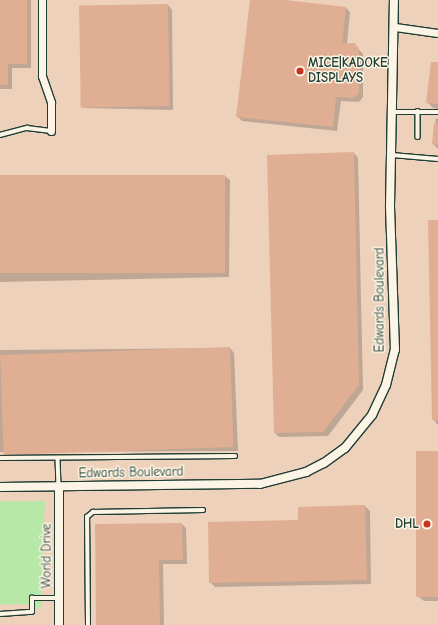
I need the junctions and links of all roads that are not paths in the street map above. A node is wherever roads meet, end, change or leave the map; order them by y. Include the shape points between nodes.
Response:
1 (42, 0) edge
2 (394, 0) edge
3 (395, 28) junction
4 (438, 33) edge
5 (418, 111) junction
6 (393, 112) junction
7 (438, 112) edge
8 (52, 131) joint
9 (0, 135) edge
10 (418, 137) dead end
11 (392, 155) junction
12 (438, 159) edge
13 (235, 456) dead end
14 (0, 458) edge
15 (58, 458) junction
16 (59, 486) junction
17 (0, 487) edge
18 (203, 510) dead end
19 (59, 598) junction
20 (0, 614) edge
21 (59, 625) edge
22 (88, 625) edge

1 - 8 street via 42,76 51,102
2 - 3 street, Edwards Boulevard
3 - 4 street
3 - 6 street, Edwards Boulevard
5 - 6 lane
5 - 7 lane
5 - 10 lane
6 - 11 street, Edwards Boulevard
8 - 9 lane via 27,128
11 - 12 lane
11 - 16 street, Edwards Boulevard via 395,350 386,386 372,415 345,448 306,472 260,484
13 - 15 lane
14 - 15 lane
15 - 16 lane
16 - 17 street, Edwards Boulevard
16 - 19 street, World Drive
18 - 22 lane via 93,512 87,516
19 - 20 lane via 32,598 32,612
19 - 21 street, World Drive

